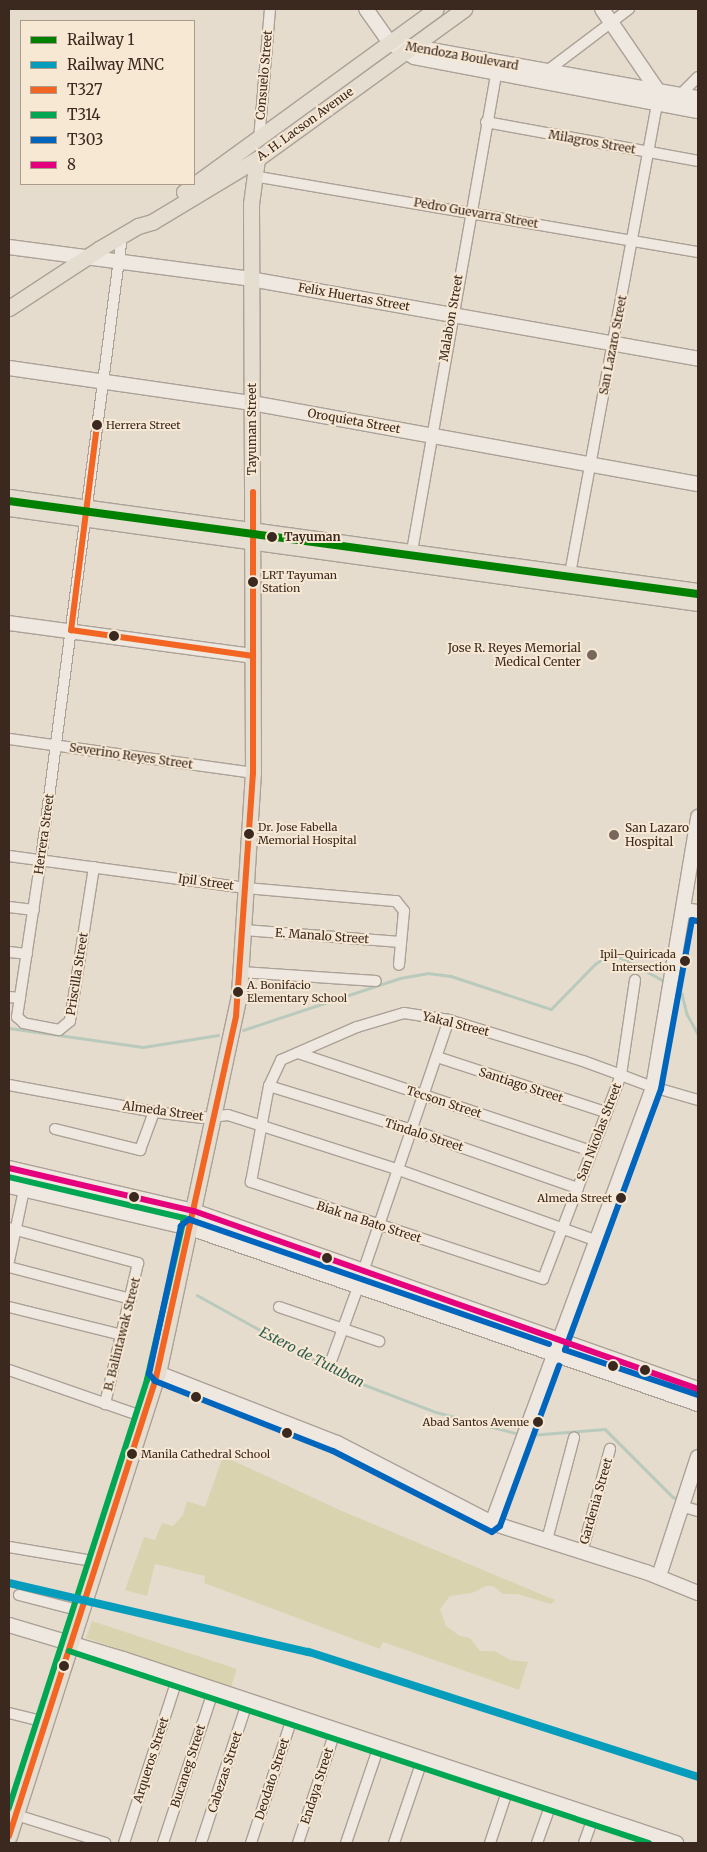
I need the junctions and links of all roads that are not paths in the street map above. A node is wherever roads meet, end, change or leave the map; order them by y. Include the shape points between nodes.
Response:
1 (270, 9) edge
2 (366, 9) edge
3 (436, 9) edge
4 (464, 9) edge
5 (602, 9) edge
6 (629, 9) edge
7 (612, 22) junction
8 (390, 43) junction
9 (408, 50) junction
10 (547, 71) junction
11 (496, 73) junction
12 (698, 77) edge
13 (680, 95) junction
14 (657, 98) junction
15 (698, 98) edge
16 (698, 111) edge
17 (486, 122) junction
18 (259, 140) junction
19 (647, 152) junction
20 (257, 159) junction
21 (698, 161) edge
22 (253, 176) junction
23 (195, 183) edge
24 (192, 185) edge
25 (470, 211) junction
26 (138, 226) junction
27 (122, 236) junction
28 (632, 240) junction
29 (9, 247) edge
30 (698, 252) edge
31 (86, 257) junction
32 (118, 261) junction
33 (251, 280) junction
34 (9, 308) edge
35 (452, 314) junction
36 (614, 342) junction
37 (698, 359) edge
38 (9, 368) edge
39 (103, 381) junction
40 (252, 403) junction
41 (430, 434) junction
42 (590, 464) junction
43 (698, 484) edge
44 (9, 497) edge
45 (9, 508) edge
46 (86, 513) junction
47 (253, 536) junction
48 (411, 558) junction
49 (569, 581) junction
50 (698, 591) edge
51 (698, 603) edge
52 (9, 623) edge
53 (71, 630) junction
54 (253, 656) junction
55 (9, 739) edge
56 (56, 745) junction
57 (253, 773) junction
58 (698, 817) edge
59 (9, 856) edge
60 (41, 859) junction
61 (94, 867) junction
62 (246, 888) junction
63 (9, 907) edge
64 (34, 910) junction
65 (692, 911) edge
66 (244, 930) junction
67 (401, 942) junction
68 (9, 952) edge
69 (27, 954) junction
70 (399, 965) dead end
71 (241, 972) junction
72 (635, 980) dead end
73 (376, 981) dead end
74 (9, 997) edge
75 (20, 998) junction
76 (18, 1016) joint
77 (449, 1020) junction
78 (298, 1053) junction
79 (437, 1057) junction
80 (621, 1075) junction
81 (9, 1085) edge
82 (269, 1086) junction
83 (653, 1087) junction
84 (424, 1096) junction
85 (698, 1100) edge
86 (154, 1112) junction
87 (605, 1112) junction
88 (213, 1117) junction
89 (262, 1125) junction
90 (55, 1129) dead end
91 (412, 1130) junction
92 (591, 1151) junction
93 (9, 1168) edge
94 (398, 1170) junction
95 (9, 1186) edge
96 (578, 1188) junction
97 (24, 1190) junction
98 (194, 1211) junction
99 (378, 1226) junction
100 (190, 1228) junction
101 (562, 1228) junction
102 (13, 1229) edge
103 (597, 1241) junction
104 (9, 1261) edge
105 (9, 1267) edge
106 (362, 1272) junction
107 (543, 1279) joint
108 (358, 1287) junction
109 (131, 1299) junction
110 (9, 1307) edge
111 (279, 1307) dead end
112 (344, 1331) junction
113 (122, 1335) junction
114 (380, 1341) dead end
115 (559, 1341) junction
116 (554, 1355) junction
117 (330, 1364) dead end
118 (9, 1370) edge
119 (158, 1373) junction
120 (698, 1389) edge
121 (105, 1404) junction
122 (698, 1404) edge
123 (144, 1417) junction
124 (574, 1438) dead end
125 (610, 1450) dead end
126 (698, 1457) edge
127 (683, 1502) junction
128 (698, 1512) edge
129 (492, 1523) junction
130 (547, 1540) junction
131 (9, 1547) edge
132 (582, 1552) junction
133 (99, 1562) junction
134 (659, 1576) junction
135 (698, 1593) edge
136 (20, 1595) dead end
137 (82, 1611) junction
138 (9, 1625) edge
139 (72, 1643) junction
140 (178, 1677) junction
141 (214, 1689) junction
142 (248, 1700) junction
143 (9, 1713) edge
144 (293, 1715) junction
145 (46, 1722) junction
146 (336, 1729) junction
147 (380, 1743) junction
148 (422, 1758) junction
149 (509, 1786) junction
150 (552, 1801) junction
151 (12, 1814) edge
152 (594, 1815) junction
153 (9, 1836) edge
154 (105, 1843) edge
155 (124, 1843) edge
156 (163, 1843) edge
157 (201, 1843) edge
158 (251, 1843) edge
159 (298, 1843) edge
160 (346, 1843) edge
161 (394, 1843) edge
162 (490, 1843) edge
163 (537, 1843) edge
164 (584, 1843) edge
165 (676, 1843) edge

1 - 18 street, Consuelo Street
2 - 8 street
3 - 8 main road, A. H. Lacson Avenue
4 - 9 main road, A. H. Lacson Avenue
5 - 7 street
6 - 7 street
7 - 10 street
7 - 14 street
8 - 9 street, Mendoza Boulevard
8 - 18 main road, A. H. Lacson Avenue
9 - 10 street, Mendoza Boulevard
9 - 11 street, Mendoza Boulevard
9 - 20 main road, A. H. Lacson Avenue
10 - 14 street, Mendoza Boulevard
11 - 14 street, Mendoza Boulevard
11 - 17 street, Malabon Street
12 - 13 street
13 - 14 street, Mendoza Boulevard
13 - 15 street, Mendoza Boulevard
14 - 16 street, Mendoza Boulevard
14 - 19 street, San Lazaro Street
17 - 19 street, Milagros Street
17 - 25 street, Malabon Street
18 - 23 main road, A. H. Lacson Avenue
19 - 21 street, Milagros Street
19 - 28 street, San Lazaro Street
20 - 22 main road, Tayuman Street
20 - 26 main road, A. H. Lacson Avenue via 152,222
22 - 25 street, Pedro Guevarra Street
22 - 33 main road, Tayuman Street
24 - 26 main road, A. H. Lacson Avenue via 147,215
25 - 28 street, Pedro Guevarra Street
25 - 35 street, Malabon Street
26 - 27 main road, A. H. Lacson Avenue
27 - 31 main road, A. H. Lacson Avenue
27 - 32 street, Herrera Street
28 - 30 street, Pedro Guevarra Street
28 - 36 street, San Lazaro Street
29 - 31 street, Felix Huertas Street
31 - 32 street, Felix Huertas Street
31 - 34 main road, A. H. Lacson Avenue
32 - 33 street, Felix Huertas Street
32 - 39 street, Herrera Street
33 - 35 street, Felix Huertas Street
33 - 40 main road, Tayuman Street
35 - 36 street, Felix Huertas Street
35 - 41 street, Malabon Street
36 - 37 street, Felix Huertas Street
36 - 42 street, San Lazaro Street
38 - 39 street, Oroquieta Street
39 - 40 street, Oroquieta Street
39 - 46 street, Herrera Street
40 - 41 street, Oroquieta Street
40 - 47 main road, Tayuman Street
41 - 42 street, Oroquieta Street
41 - 48 street, Malabon Street
42 - 43 street, Oroquieta Street
42 - 49 street, San Lazaro Street
44 - 46 main road
45 - 46 main road
46 - 47 main road
46 - 53 street, Herrera Street
47 - 48 main road
47 - 54 main road, Tayuman Street
48 - 49 main road
49 - 50 main road
49 - 51 main road
52 - 53 street
53 - 54 street
53 - 56 street, Herrera Street
54 - 57 main road, Tayuman Street
55 - 56 street, Severino Reyes Street
56 - 57 street, Severino Reyes Street
56 - 60 street, Herrera Street
57 - 62 main road, Tayuman Street
58 - 65 street
59 - 60 street, Ipil Street
60 - 61 street, Ipil Street
60 - 64 street, Herrera Street
61 - 62 street, Ipil Street
61 - 76 street, Priscilla Street via 70,1021 59,1030 24,1023
62 - 66 main road, Tayuman Street
62 - 67 street, Ipil Street via 396,901 404,912
63 - 64 street
64 - 69 street, Herrera Street
65 - 83 street via 672,985
66 - 67 street, E. Manalo Street
66 - 71 main road, Tayuman Street
67 - 70 street, Ipil Street
68 - 69 street
69 - 75 street, Herrera Street
71 - 73 street
71 - 88 main road, Tayuman Street via 236,1016
72 - 80 street, San Nicolas Street
74 - 75 street
75 - 76 street, Herrera Street
77 - 78 street, Yakal Street via 404,1013 357,1027
77 - 79 street
77 - 80 street, Yakal Street
78 - 82 street, Yakal Street via 281,1060
78 - 84 street, Tecson Street
79 - 84 street
79 - 87 street, Santiago Street
80 - 83 street, Yakal Street
80 - 87 street, San Nicolas Street
81 - 86 street, Almeda Street
82 - 89 street, Yakal Street
82 - 91 street, Tindalo Street
83 - 85 street, Yakal Street
83 - 103 street
84 - 91 street
84 - 92 street, Tecson Street
86 - 88 street, Almeda Street
86 - 90 street via 140,1150
87 - 92 street, San Nicolas Street
88 - 89 street, Almeda Street via 228,1115
88 - 98 main road, Tayuman Street
89 - 94 street, Almeda Street
89 - 99 street, Biak na Bato Street via 251,1182
91 - 94 street
91 - 96 street, Tindalo Street
92 - 96 street, San Nicolas Street
93 - 98 street
94 - 99 street
94 - 101 street, Almeda Street
95 - 97 street
96 - 101 street, San Nicolas Street
97 - 100 street
97 - 102 street
98 - 100 main road, Tayuman Street
98 - 106 street
99 - 106 street
99 - 107 street, Biak na Bato Street
100 - 108 street
100 - 119 main road, Tayuman Street
101 - 103 street, Almeda Street
101 - 107 street, San Nicolas Street
102 - 104 street
102 - 109 street, B. Balintawak Street via 138,1263
103 - 115 street
105 - 109 street
106 - 115 street
108 - 112 street
108 - 116 street
109 - 113 street, B. Balintawak Street
110 - 113 street
111 - 112 street
112 - 114 street
112 - 117 street
113 - 121 street, B. Balintawak Street
115 - 116 street
115 - 120 street
116 - 122 street
116 - 129 street
118 - 121 street
119 - 123 main road, Tayuman Street
119 - 129 street via 337,1443
121 - 123 street
123 - 133 main road, Tayuman Street
124 - 130 street
125 - 132 street, Gardenia Street
126 - 127 street
127 - 128 street
127 - 134 street
129 - 130 street
130 - 132 street
131 - 133 street
132 - 134 street
133 - 137 main road, Tayuman Street
134 - 135 street
136 - 137 street
137 - 139 main road, Tayuman Street
138 - 139 street
139 - 140 street
139 - 145 main road, Tayuman Street
140 - 141 street
140 - 155 street, Arqueros Street
141 - 142 street
141 - 156 street, Bucaneg Street
142 - 144 street
142 - 157 street, Cabezas Street
143 - 145 street
144 - 146 street
144 - 158 street, Deodato Street
145 - 151 main road, Tayuman Street
146 - 147 street
146 - 159 street, Endaya Street
147 - 148 street
147 - 160 street
148 - 149 street
148 - 161 street
149 - 150 street
149 - 162 street
150 - 152 street
150 - 163 street
151 - 153 main road, Tayuman Street
151 - 154 street
152 - 164 street
152 - 165 street

